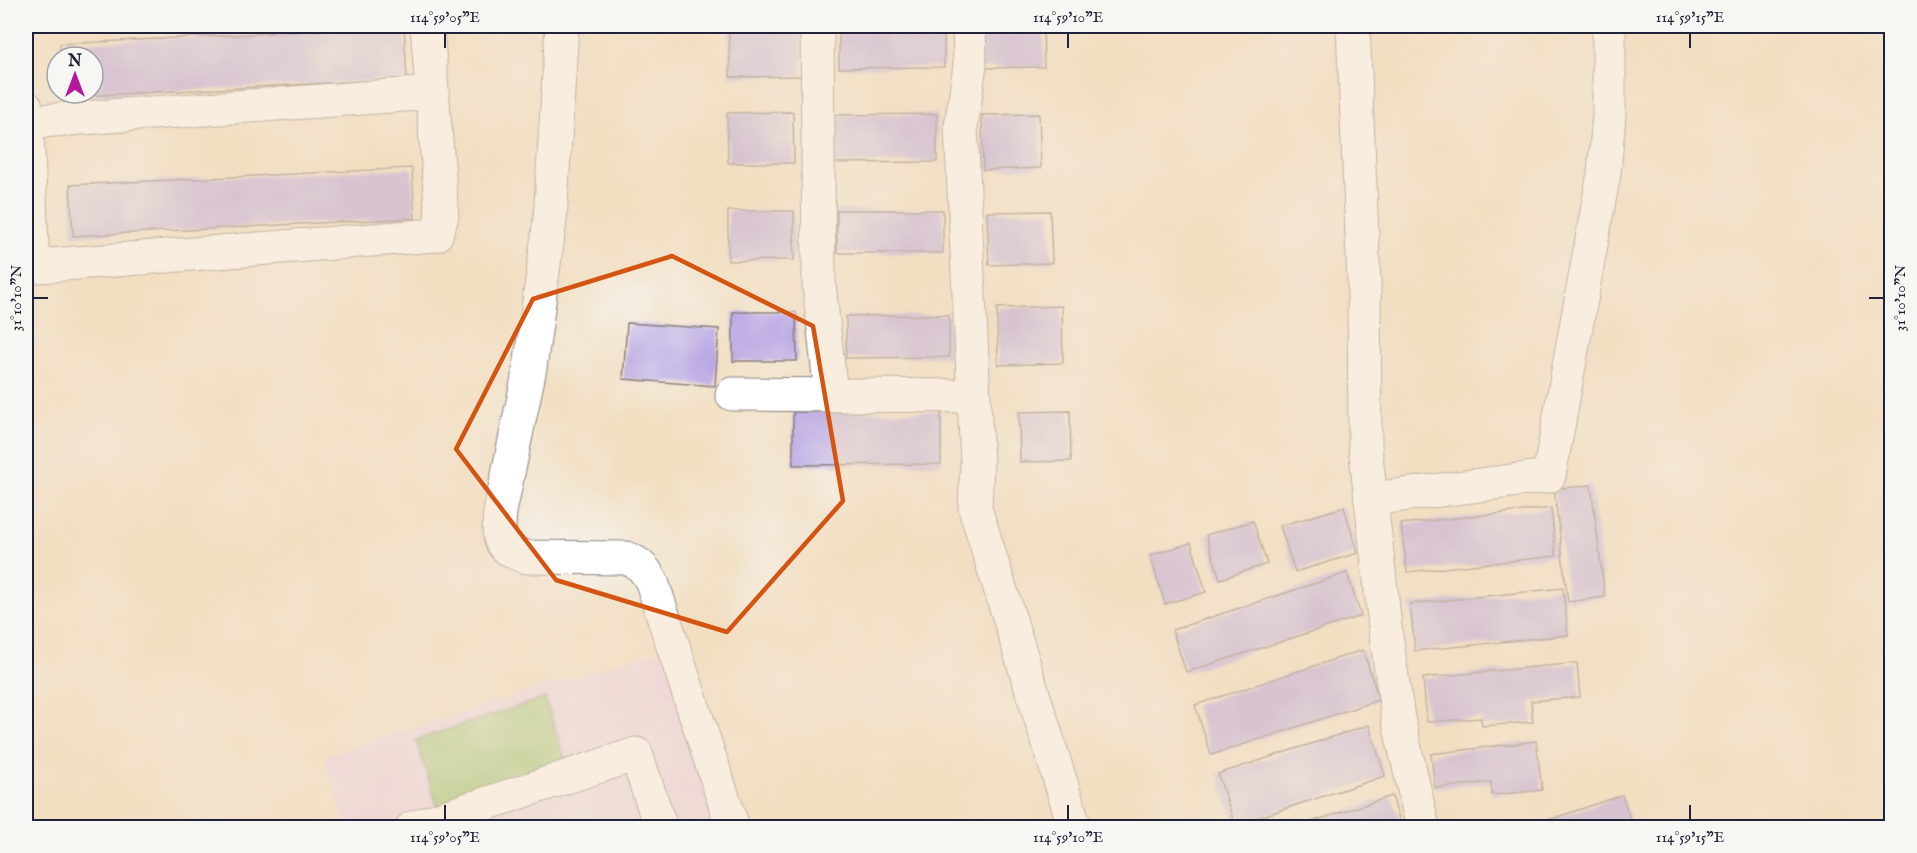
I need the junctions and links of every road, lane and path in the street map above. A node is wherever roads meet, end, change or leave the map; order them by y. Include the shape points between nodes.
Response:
1 (427, 26) edge
2 (562, 26) edge
3 (817, 26) edge
4 (969, 26) edge
5 (1353, 26) edge
6 (1609, 26) edge
7 (432, 93) junction
8 (26, 107) edge
9 (26, 136) edge
10 (29, 267) edge
11 (732, 394) dead end
12 (831, 395) junction
13 (974, 396) junction
14 (1371, 499) junction
15 (412, 828) edge
16 (661, 828) edge
17 (733, 828) edge
18 (1075, 828) edge
19 (1423, 828) edge

1 - 7 street
2 - 17 street via 550,220 530,368 498,536 503,547 526,557 626,558 638,562 646,571
3 - 12 street via 819,284
4 - 13 street via 970,65 961,127
5 - 14 street via 1364,282 1365,446
6 - 14 street via 1609,116 1604,173 1549,476
7 - 9 street
7 - 10 street via 442,216 436,235
8 - 9 street
9 - 10 street
11 - 12 street
12 - 13 street
13 - 18 street via 975,508
14 - 19 street via 1398,718
15 - 16 street via 636,753

